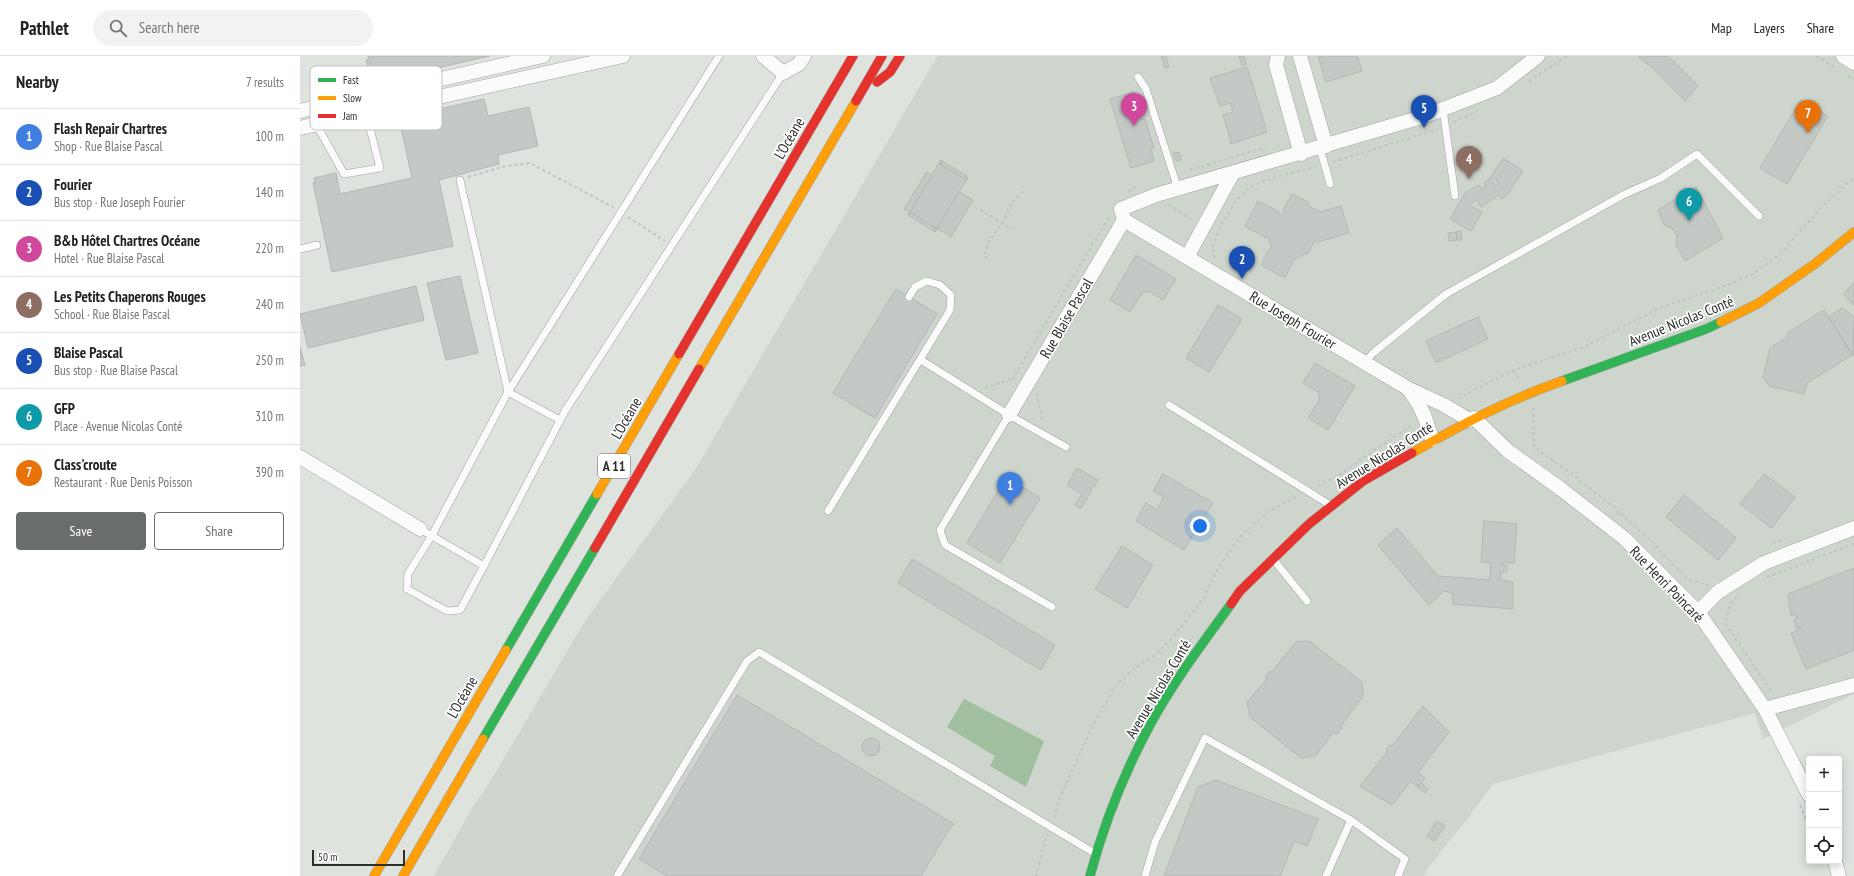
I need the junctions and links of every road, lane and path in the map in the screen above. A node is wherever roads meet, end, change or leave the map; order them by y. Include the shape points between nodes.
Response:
1 (542, 56) edge
2 (623, 56) edge
3 (719, 56) edge
4 (763, 56) edge
5 (804, 56) edge
6 (853, 56) edge
7 (882, 56) edge
8 (900, 56) edge
9 (1278, 56) edge
10 (1300, 56) edge
11 (1538, 56) edge
12 (1567, 56) edge
13 (1843, 56) edge
14 (591, 59) edge
15 (1854, 63) edge
16 (783, 72) junction
17 (1138, 77) dead end
18 (442, 79) edge
19 (1527, 82) dead end
20 (442, 95) edge
21 (858, 98) junction
22 (1443, 109) junction
23 (1478, 110) dead end
24 (310, 126) edge
25 (1446, 127) junction
26 (300, 128) edge
27 (319, 130) edge
28 (371, 130) edge
29 (1323, 147) junction
30 (1301, 154) junction
31 (1325, 164) junction
32 (1233, 173) junction
33 (1853, 178) edge
34 (460, 180) joint
35 (1330, 184) dead end
36 (1178, 189) junction
37 (1026, 194) dead end
38 (1455, 196) dead end
39 (975, 207) dead end
40 (621, 212) junction
41 (1122, 214) junction
42 (1759, 216) dead end
43 (1002, 224) junction
44 (1012, 230) dead end
45 (1854, 232) edge
46 (317, 245) dead end
47 (671, 245) junction
48 (300, 249) edge
49 (1187, 257) junction
50 (988, 258) dead end
51 (1216, 259) dead end
52 (909, 297) dead end
53 (922, 360) junction
54 (1365, 362) junction
55 (1514, 370) junction
56 (1013, 378) dead end
57 (1409, 389) junction
58 (508, 392) junction
59 (1526, 395) junction
60 (980, 397) junction
61 (1168, 405) dead end
62 (1444, 405) junction
63 (1009, 415) junction
64 (1426, 417) junction
65 (1472, 419) junction
66 (560, 420) junction
67 (1432, 440) junction
68 (1066, 447) dead end
69 (300, 457) edge
70 (1307, 491) junction
71 (1332, 506) junction
72 (828, 511) dead end
73 (1619, 512) dead end
74 (1854, 528) edge
75 (426, 532) junction
76 (1854, 544) edge
77 (1272, 559) junction
78 (484, 566) junction
79 (1766, 578) dead end
80 (1742, 592) dead end
81 (1307, 601) dead end
82 (1052, 607) dead end
83 (1698, 612) junction
84 (1762, 676) dead end
85 (1854, 685) edge
86 (1765, 709) junction
87 (1807, 792) edge
88 (1351, 820) junction
89 (1050, 827) junction
90 (1096, 854) junction
91 (1836, 864) edge
92 (374, 876) edge
93 (403, 876) edge
94 (617, 876) edge
95 (1036, 876) edge
96 (1090, 876) edge
97 (1145, 876) edge
98 (1326, 876) edge
99 (1398, 876) edge
100 (1839, 876) edge

1 - 18 street
2 - 14 street
3 - 40 lane
4 - 16 street
5 - 16 street via 799,64
6 - 92 main road, L’Océane / A 11
7 - 21 main road, A 11
8 - 21 main road via 890,72
9 - 30 street via 1276,65
10 - 29 street
11 - 22 street via 1497,88
12 - 19 path
13 - 15 street
14 - 20 street
16 - 47 lane
17 - 36 lane via 1146,89
21 - 93 main road, A 11
22 - 25 lane
22 - 29 street
23 - 25 path
24 - 26 street
25 - 31 path
25 - 38 lane
27 - 28 lane via 344,174 380,168
29 - 30 street
29 - 31 lane
30 - 32 street
31 - 35 lane
31 - 51 path via 1250,187 1241,195 1217,235 1212,248
32 - 36 street
32 - 49 street
33 - 55 path via 1780,254 1753,274 1659,308 1584,347
34 - 40 path via 506,166 530,163
34 - 58 lane
36 - 41 street
37 - 43 path via 1022,192 1012,202
39 - 43 path
40 - 47 path
40 - 58 lane
41 - 49 street, Rue Joseph Fourier
41 - 63 street, Rue Blaise Pascal
42 - 54 lane via 1697,154 1661,178 1623,195 1446,294
43 - 44 path
43 - 50 path via 989,241 984,256
45 - 59 main road, Avenue Nicolas Conté via 1816,263 1759,303 1706,329
46 - 48 lane
47 - 66 lane
49 - 54 street, Rue Joseph Fourier
52 - 53 lane via 915,287 927,281 940,285 951,295 950,310
53 - 60 lane
53 - 72 lane
54 - 57 street, Rue Joseph Fourier
55 - 59 path
55 - 62 path
56 - 60 path via 986,387
57 - 62 street, Rue Joseph Fourier
57 - 64 street, Rue Joseph Fourier
58 - 66 lane
58 - 75 lane
59 - 65 main road, Avenue Nicolas Conté
59 - 73 path via 1533,408 1534,448 1572,474
60 - 63 lane
61 - 70 lane
62 - 65 street, Rue Joseph Fourier
63 - 68 lane
63 - 82 lane via 940,530 946,545
64 - 67 street, Rue Joseph Fourier
64 - 70 path via 1341,474
65 - 67 main road, Avenue Nicolas Conté
65 - 83 street, Rue Henri Poincaré via 1508,451 1624,538
66 - 78 lane
67 - 71 main road, Avenue Nicolas Conté via 1363,481
69 - 75 street
70 - 71 lane
70 - 89 path via 1269,512 1240,537 1202,599 1170,641 1116,685 1093,725 1062,793
71 - 77 main road, Avenue Nicolas Conté
74 - 83 street via 1764,563 1718,592
75 - 78 lane
75 - 78 lane via 408,574 407,589 447,611 460,610
76 - 79 path
77 - 81 lane
77 - 90 main road, Avenue Nicolas Conté via 1240,591 1187,664 1151,723 1121,785
80 - 84 path via 1730,604 1725,623
83 - 86 street, Rue Henri Poincaré
85 - 86 street
86 - 87 street, Rue Henri Poincaré
88 - 97 lane via 1205,738 1155,842
88 - 98 lane
88 - 99 lane via 1405,858
89 - 90 lane
89 - 94 lane via 759,652 747,661
89 - 95 path
90 - 96 main road, Avenue Nicolas Conté
91 - 100 street

